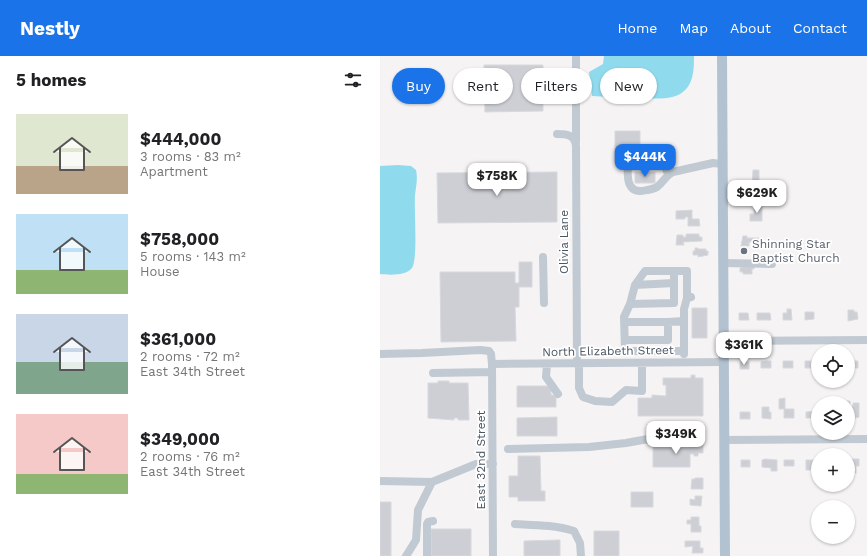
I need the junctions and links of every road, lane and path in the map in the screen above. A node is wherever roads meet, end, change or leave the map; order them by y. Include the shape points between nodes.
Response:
1 (576, 56) edge
2 (722, 56) edge
3 (557, 134) dead end
4 (576, 142) junction
5 (664, 155) dead end
6 (722, 164) junction
7 (664, 165) junction
8 (668, 174) junction
9 (543, 257) dead end
10 (723, 263) junction
11 (772, 264) dead end
12 (674, 271) junction
13 (674, 283) junction
14 (635, 285) junction
15 (544, 303) dead end
16 (674, 303) junction
17 (630, 304) junction
18 (684, 309) junction
19 (684, 321) junction
20 (624, 322) junction
21 (668, 322) junction
22 (625, 340) junction
23 (867, 340) edge
24 (724, 341) junction
25 (684, 351) junction
26 (380, 354) edge
27 (684, 362) junction
28 (723, 362) junction
29 (642, 363) junction
30 (546, 364) junction
31 (578, 364) junction
32 (492, 368) junction
33 (433, 373) dead end
34 (558, 394) dead end
35 (659, 437) dead end
36 (867, 438) edge
37 (724, 440) junction
38 (508, 449) dead end
39 (493, 464) junction
40 (380, 481) edge
41 (432, 482) junction
42 (433, 521) dead end
43 (515, 524) dead end
44 (406, 556) edge
45 (427, 556) edge
46 (493, 556) edge
47 (581, 556) edge
48 (725, 556) edge

1 - 4 street, Olivia Lane
2 - 6 main road
3 - 4 street via 569,135
4 - 31 street, Olivia Lane
5 - 7 street
6 - 8 street via 713,163
6 - 10 main road
7 - 8 street
7 - 8 street via 628,161 629,184 637,191 649,190 657,187
9 - 15 street
10 - 11 street
10 - 24 main road
12 - 13 street
12 - 14 street via 645,272
12 - 18 street via 687,271 689,298
13 - 14 street
13 - 16 street
14 - 17 street
16 - 17 street
16 - 18 street
17 - 20 street
18 - 19 street
19 - 21 street
19 - 25 street
20 - 21 street
20 - 22 street
21 - 22 street via 668,340
22 - 25 street via 625,350
23 - 24 street
24 - 28 main road
25 - 27 street
26 - 32 street via 489,351
27 - 28 street, North Elizabeth Street
27 - 29 street, North Elizabeth Street
28 - 37 main road
29 - 31 street, North Elizabeth Street
29 - 31 street, Olivia Lane via 642,390 626,390 612,402 583,397 579,388
30 - 31 street, North Elizabeth Street
30 - 32 street, North Elizabeth Street
30 - 34 street via 546,377
32 - 33 street, North Elizabeth Street
32 - 39 street, East 32nd Street
35 - 38 street via 589,447
36 - 37 street
37 - 48 main road
39 - 41 street via 476,464
39 - 46 street, East 32nd Street
40 - 41 street
41 - 44 street via 418,510 416,540
42 - 45 street via 427,524
43 - 47 street via 574,531 580,543

